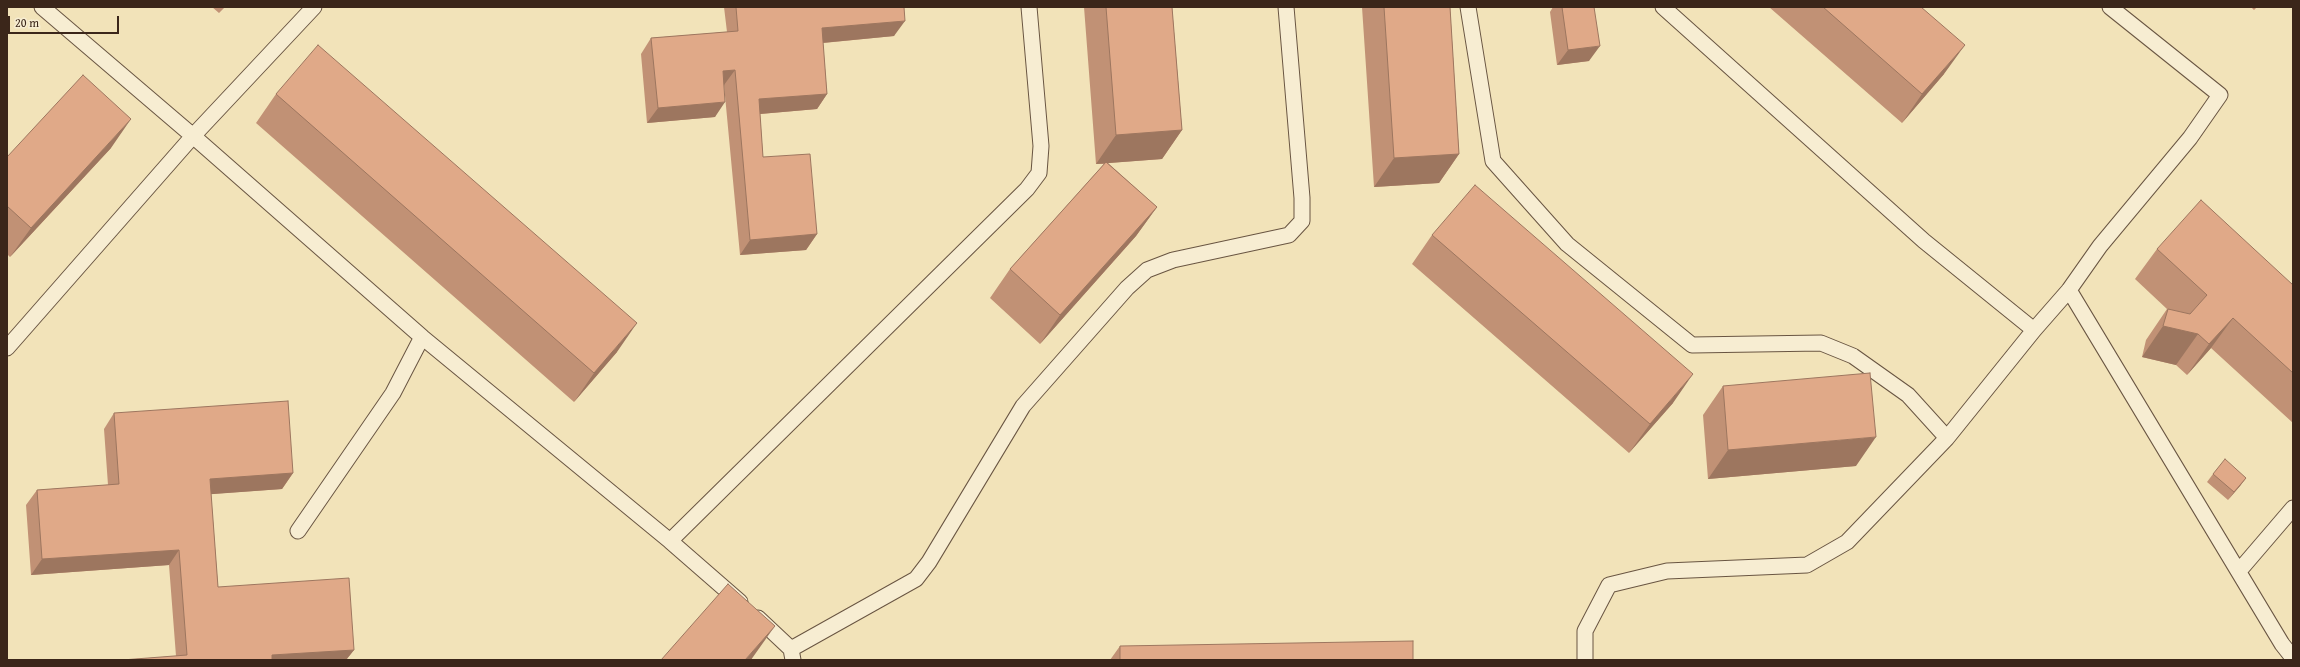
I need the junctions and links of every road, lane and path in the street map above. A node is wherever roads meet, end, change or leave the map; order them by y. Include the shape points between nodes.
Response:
1 (42, 7) edge
2 (314, 7) edge
3 (1029, 7) edge
4 (1286, 7) edge
5 (1468, 7) edge
6 (1663, 7) edge
7 (2110, 7) edge
8 (193, 136) junction
9 (2070, 290) junction
10 (2034, 330) junction
11 (422, 337) junction
12 (7, 348) edge
13 (1947, 438) junction
14 (2293, 508) edge
15 (298, 531) dead end
16 (670, 541) junction
17 (2238, 571) junction
18 (792, 655) edge
19 (2293, 658) edge
20 (1584, 660) edge

1 - 8 lane
2 - 8 lane
3 - 16 lane via 1041,146 1038,173 1027,188
4 - 18 lane via 1302,221 1289,235 1173,260 1147,270 1023,406 929,562 916,579
5 - 13 lane via 1493,161 1567,244 1692,345 1821,343 1853,356 1908,395
6 - 10 lane via 1924,241
7 - 9 lane via 2220,95 2190,138 2100,246
8 - 11 lane
8 - 12 lane
9 - 10 lane
9 - 17 lane
10 - 13 lane
11 - 15 lane via 393,393
11 - 16 lane
13 - 20 lane via 1847,542 1807,565 1667,571 1609,585 1585,631
14 - 17 lane
16 - 18 lane
17 - 19 lane

